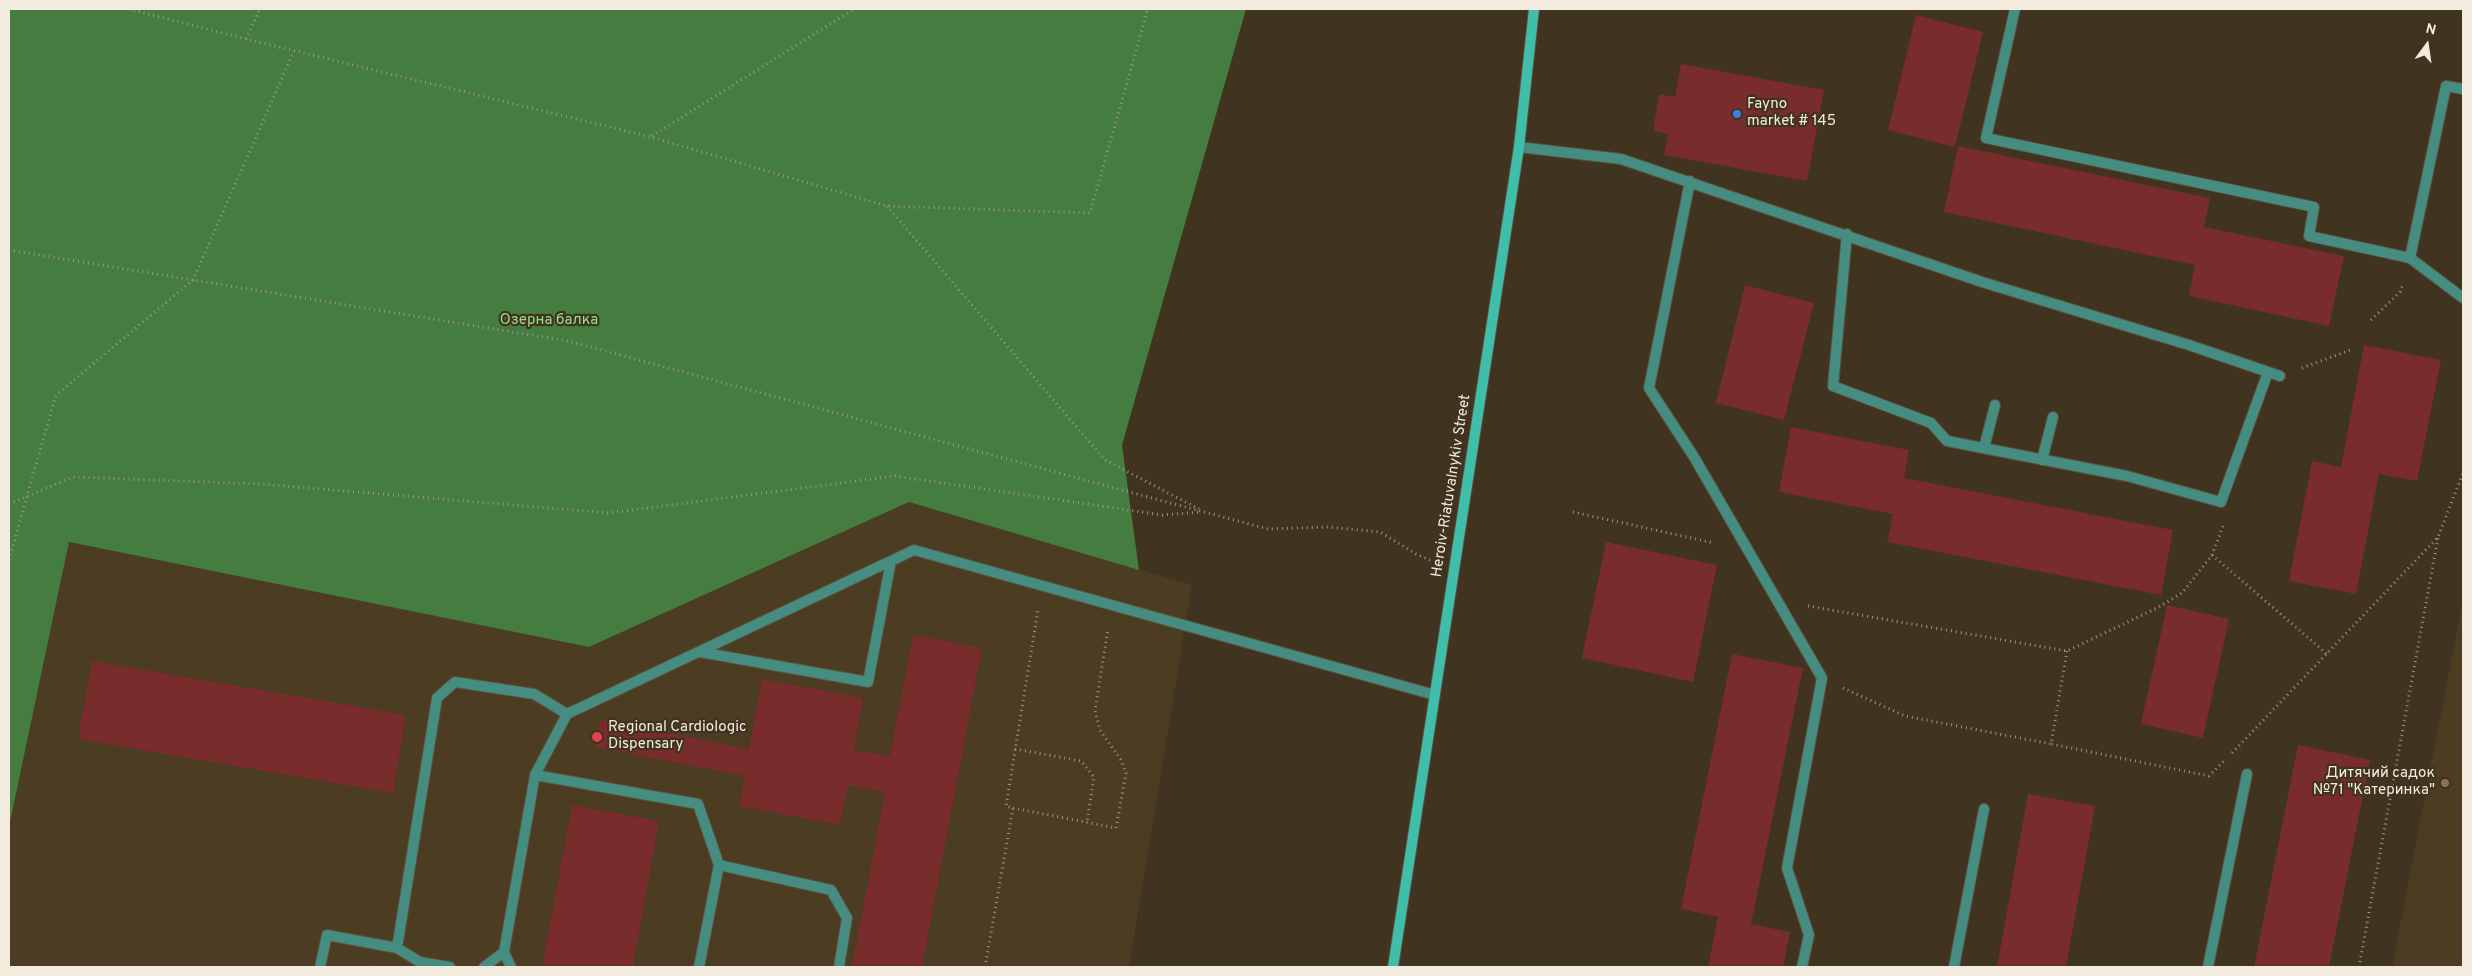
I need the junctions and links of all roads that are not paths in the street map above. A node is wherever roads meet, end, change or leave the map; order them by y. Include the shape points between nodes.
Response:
1 (1534, 9) edge
2 (2015, 9) edge
3 (2463, 89) edge
4 (1519, 147) junction
5 (1690, 181) junction
6 (1847, 234) junction
7 (2410, 258) junction
8 (2463, 298) edge
9 (2268, 372) junction
10 (2280, 376) road end
11 (1995, 405) dead end
12 (2053, 417) dead end
13 (1984, 448) junction
14 (2042, 460) junction
15 (891, 561) junction
16 (700, 652) junction
17 (1435, 695) junction
18 (567, 714) junction
19 (535, 774) junction
20 (2247, 774) dead end
21 (1984, 809) dead end
22 (719, 865) junction
23 (397, 948) junction
24 (504, 952) junction
25 (320, 967) edge
26 (450, 967) edge
27 (484, 967) edge
28 (511, 967) edge
29 (699, 967) edge
30 (839, 967) edge
31 (1393, 967) edge
32 (1802, 967) edge
33 (1954, 967) edge
34 (2208, 967) edge

1 - 4 main road, Heroiv-Riatuvalnykiv Street
2 - 7 lane via 1986,138 2314,207 2308,236
3 - 7 lane via 2446,86
4 - 5 lane via 1621,159
4 - 17 main road, Heroiv-Riatuvalnykiv Street
5 - 6 lane
5 - 32 lane via 1649,388 1694,457 1822,678 1787,868 1809,935
6 - 9 lane via 1982,282
6 - 13 lane via 1833,386 1931,423 1947,441
7 - 8 lane
9 - 10 lane
9 - 14 lane via 2221,502 2127,476
11 - 13 lane
12 - 14 lane
13 - 14 lane
15 - 16 lane
15 - 16 lane via 868,682
15 - 17 lane via 914,550
16 - 18 lane
17 - 31 main road, Heroiv-Riatuvalnykiv Street
18 - 19 lane
18 - 23 lane via 534,694 455,682 436,698
19 - 22 lane via 698,804
19 - 24 lane
20 - 34 lane
21 - 33 lane
22 - 29 lane
22 - 30 lane via 832,890 847,918
23 - 25 lane via 327,935
23 - 26 lane via 420,962
24 - 27 lane
24 - 28 lane

